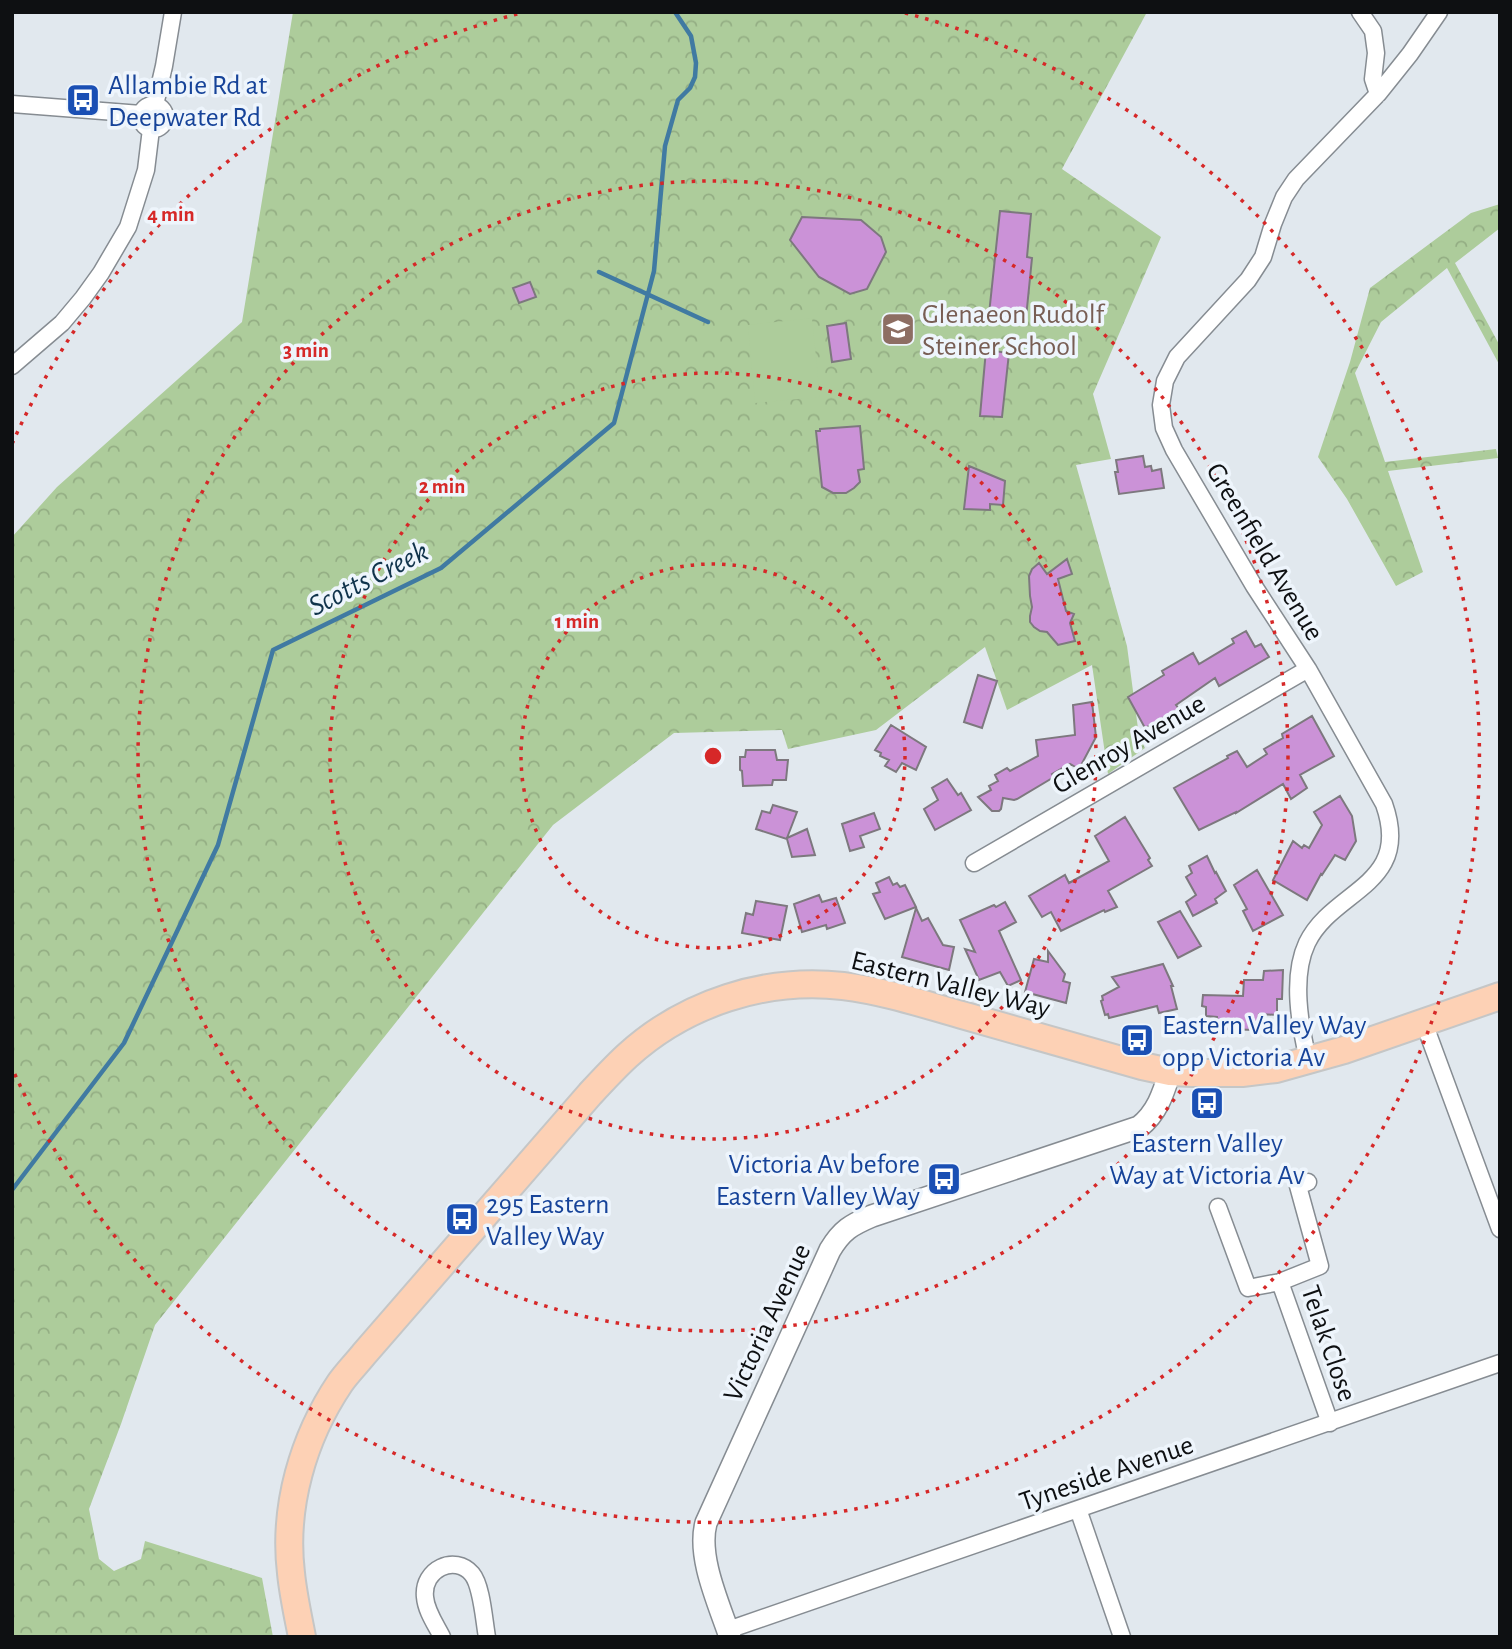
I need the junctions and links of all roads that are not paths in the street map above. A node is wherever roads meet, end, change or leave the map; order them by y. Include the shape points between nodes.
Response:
1 (173, 12) edge
2 (1360, 12) edge
3 (1439, 12) edge
4 (1378, 94) junction
5 (12, 104) edge
6 (148, 110) junction
7 (12, 366) edge
8 (1308, 669) junction
9 (974, 863) dead end
10 (1500, 996) edge
11 (1424, 1023) junction
12 (1308, 1060) junction
13 (1170, 1072) junction
14 (1308, 1182) dead end
15 (1218, 1207) dead end
16 (1500, 1229) edge
17 (1280, 1282) junction
18 (1500, 1363) edge
19 (1330, 1423) junction
20 (1078, 1509) junction
21 (729, 1634) edge
22 (302, 1637) edge
23 (442, 1637) edge
24 (487, 1637) edge
25 (1122, 1637) edge

1 - 6 street via 164,66
2 - 4 street via 1373,31 1373,79
3 - 4 street, Greenfield Avenue
4 - 8 street, Greenfield Avenue via 1296,178 1284,197 1263,257 1248,280 1177,357 1161,405 1164,428 1174,450
5 - 6 street
6 - 7 street via 144,125 151,129 146,170 128,227 83,298 62,323
8 - 9 street, Glenroy Avenue
8 - 12 street, Greenfield Avenue via 1384,804 1391,837 1387,854 1369,883 1324,919 1306,946 1299,1005
10 - 11 main road, Eastern Valley Way
11 - 12 main road, Eastern Valley Way
11 - 16 street
12 - 13 main road, Eastern Valley Way via 1258,1072
13 - 21 street, Victoria Avenue via 1157,1107 1139,1127 872,1216 837,1238 703,1533 704,1555
13 - 22 main road, Eastern Valley Way via 887,994 842,986 801,984 752,991 714,1002 664,1028 628,1054 590,1094 364,1354 325,1407 310,1439 292,1506 291,1571
14 - 17 street, Telak Close via 1298,1186 1320,1266
15 - 17 street, Telak Close via 1248,1288
17 - 19 street, Telak Close
18 - 19 street, Tyneside Avenue
19 - 20 street, Tyneside Avenue
20 - 21 street, Tyneside Avenue
20 - 25 street
23 - 24 street via 425,1589 431,1574 445,1566 464,1568 477,1581

